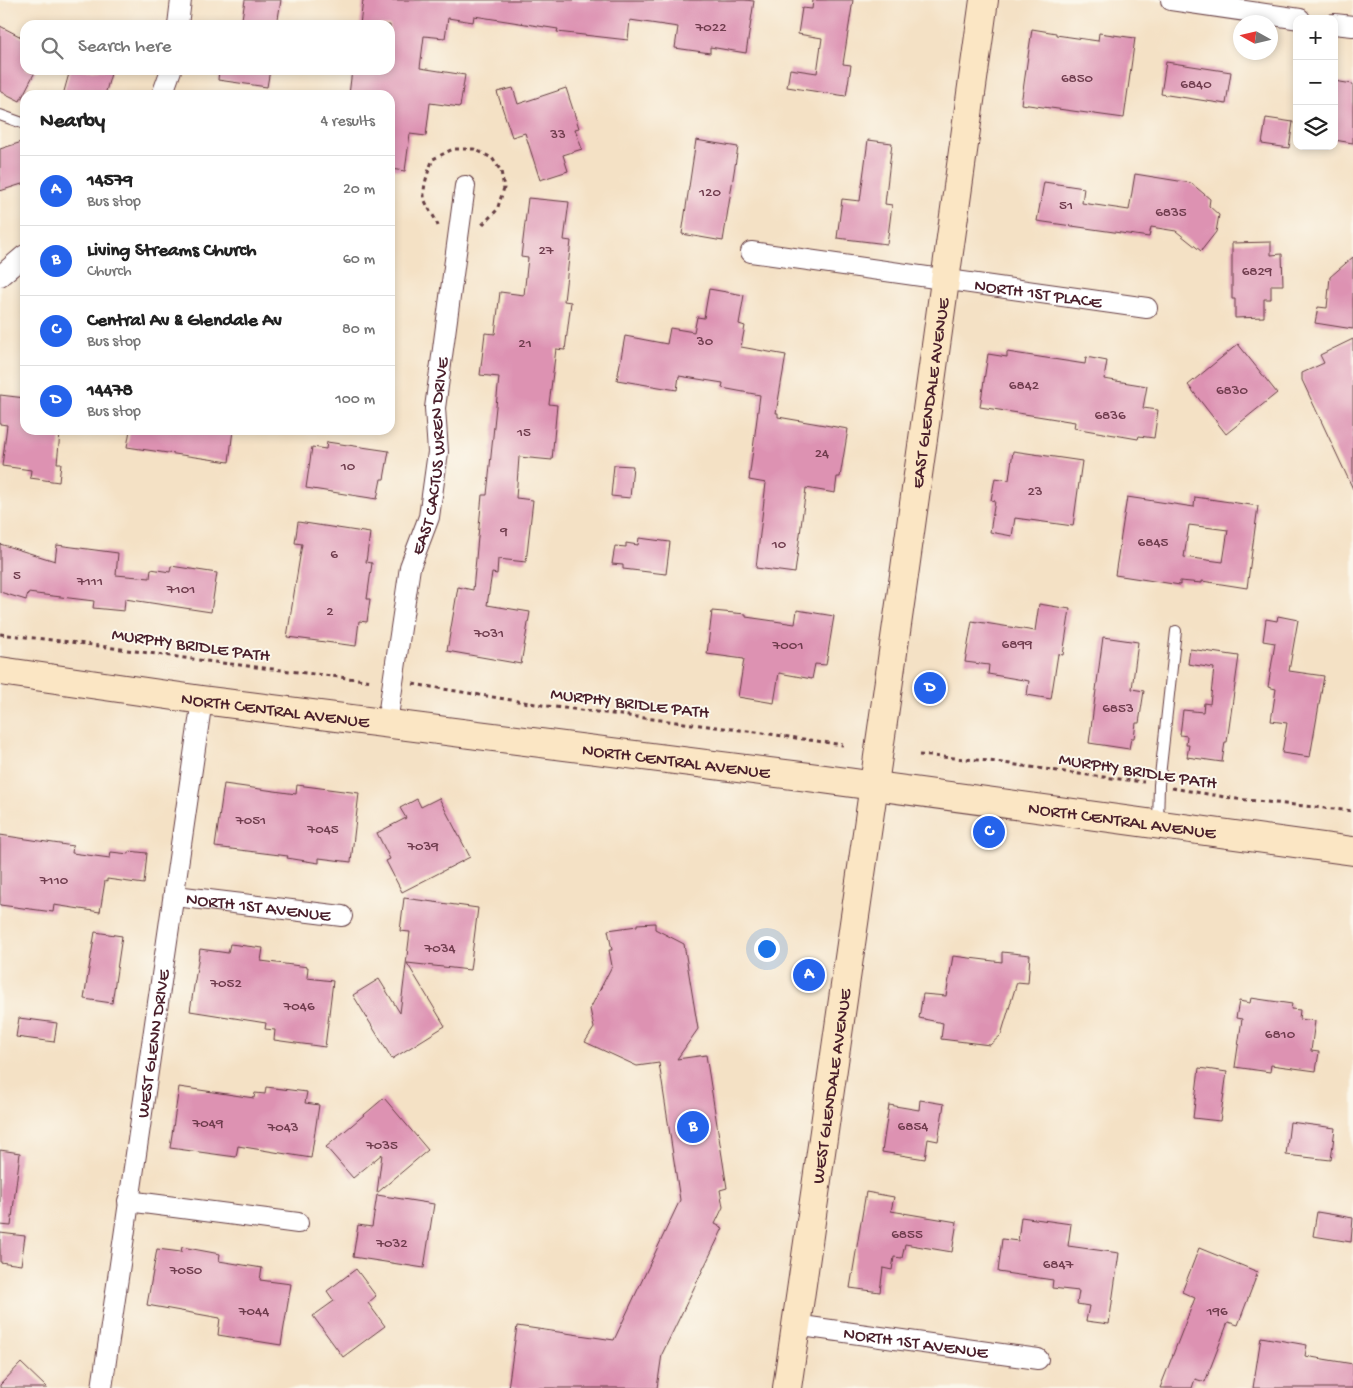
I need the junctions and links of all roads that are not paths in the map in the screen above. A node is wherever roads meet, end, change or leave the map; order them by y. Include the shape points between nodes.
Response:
1 (181, 0) edge
2 (984, 0) edge
3 (1171, 0) edge
4 (1293, 18) edge
5 (179, 20) edge
6 (1338, 24) edge
7 (1353, 26) edge
8 (168, 75) edge
9 (164, 90) edge
10 (0, 115) edge
11 (20, 122) edge
12 (465, 186) dead end
13 (751, 252) dead end
14 (20, 259) edge
15 (0, 276) edge
16 (946, 278) junction
17 (1147, 308) dead end
18 (1176, 631) dead end
19 (0, 671) edge
20 (202, 700) junction
21 (387, 723) junction
22 (874, 785) junction
23 (1158, 824) junction
24 (1353, 851) edge
25 (175, 896) junction
26 (342, 916) dead end
27 (128, 1201) junction
28 (298, 1223) dead end
29 (795, 1325) junction
30 (1038, 1359) dead end
31 (102, 1388) edge
32 (787, 1388) edge

1 - 5 street
2 - 16 main road, EAST GLENDALE AVENUE
3 - 4 street
6 - 7 street
8 - 9 street
10 - 11 lane
12 - 21 street, EAST CACTUS WREN DRIVE via 435,408 438,452 429,517 410,567
13 - 16 street, NORTH 1ST PLACE
14 - 15 street
16 - 17 street, NORTH 1ST PLACE
16 - 22 main road, EAST GLENDALE AVENUE
18 - 23 lane via 1159,785
19 - 20 main road, NORTH CENTRAL AVENUE
20 - 21 main road, NORTH CENTRAL AVENUE
20 - 25 street, WEST GLENN DRIVE
21 - 22 main road, NORTH CENTRAL AVENUE
22 - 23 main road, NORTH CENTRAL AVENUE
22 - 29 main road, WEST GLENDALE AVENUE
23 - 24 main road, NORTH CENTRAL AVENUE
25 - 26 street, NORTH 1ST AVENUE
25 - 27 street, WEST GLENN DRIVE
27 - 28 street
27 - 31 street, WEST GLENN DRIVE
29 - 30 street, NORTH 1ST AVENUE
29 - 32 main road, WEST GLENDALE AVENUE

